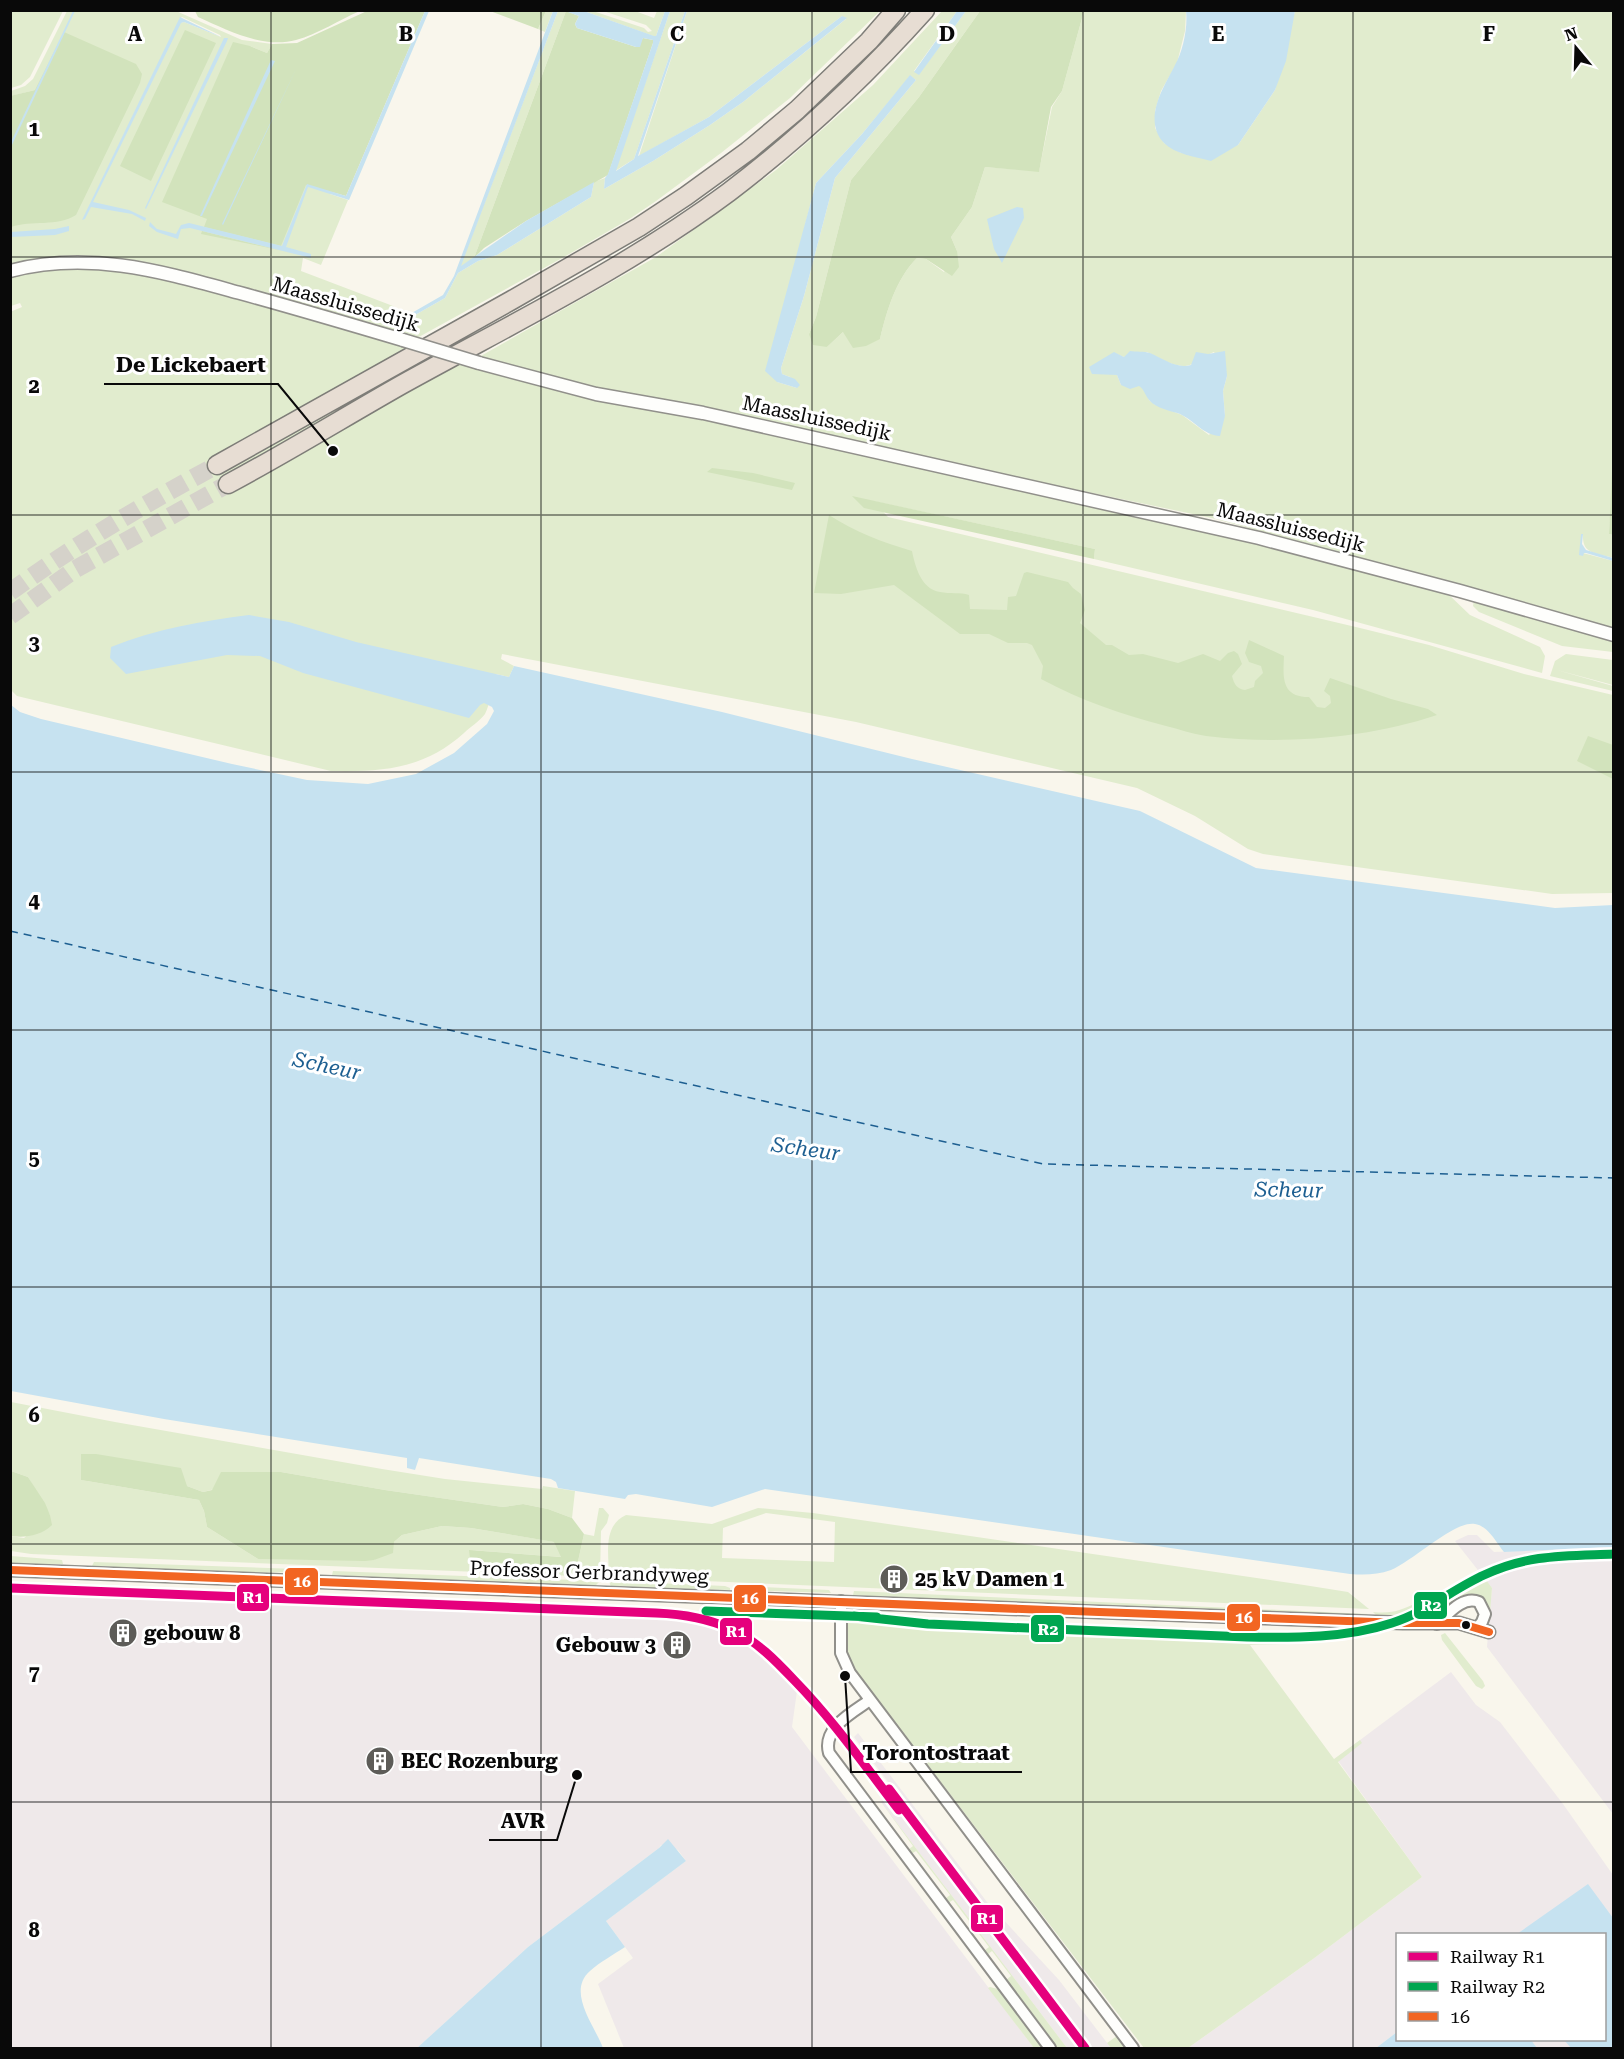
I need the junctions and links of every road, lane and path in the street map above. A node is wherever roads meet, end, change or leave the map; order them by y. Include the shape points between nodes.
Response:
1 (896, 10) edge
2 (925, 10) edge
3 (10, 271) edge
4 (217, 465) tunnel mouth
5 (228, 484) tunnel mouth
6 (1614, 635) edge
7 (10, 1569) edge
8 (841, 1601) junction
9 (1437, 1624) junction
10 (1483, 1630) joint
11 (870, 1700) junction
12 (1050, 2049) edge
13 (1133, 2049) edge

1 - 4 highway via 797,110 686,196 512,300
2 - 5 highway via 835,103 773,157 686,221 610,269
3 - 6 street, Maassluissedijk, bridge via 61,262 128,266 218,287 596,394 726,418 1259,538
7 - 8 street, Professor Gerbrandyweg
8 - 9 street, Professor Gerbrandyweg
8 - 11 street via 842,1657
9 - 10 street, Professor Gerbrandyweg via 1459,1623
9 - 10 street via 1453,1609 1473,1599 1485,1614
11 - 12 street via 834,1729 828,1741 829,1753
11 - 13 street

